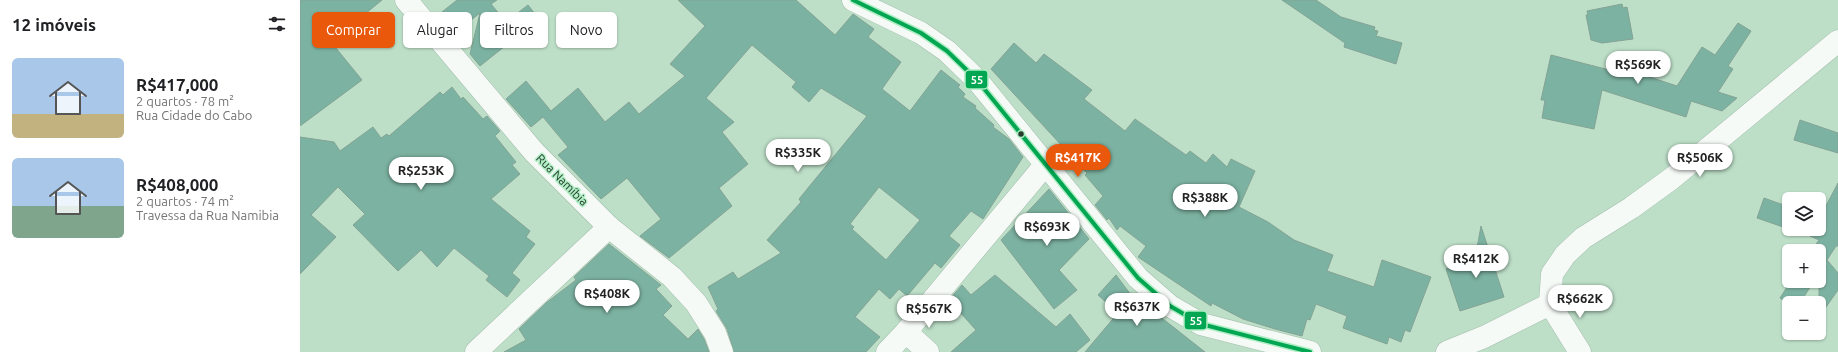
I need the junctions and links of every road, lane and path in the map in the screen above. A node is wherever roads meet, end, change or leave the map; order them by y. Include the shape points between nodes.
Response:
1 (406, 0) edge
2 (853, 0) edge
3 (1838, 41) edge
4 (1045, 165) junction
5 (609, 227) junction
6 (1550, 304) junction
7 (906, 332) junction
8 (476, 352) edge
9 (722, 352) edge
10 (887, 352) edge
11 (928, 352) edge
12 (1310, 352) edge
13 (1447, 352) edge
14 (1580, 352) edge

1 - 5 street, Rua Namíbia via 534,152
2 - 4 street via 921,33 947,51 977,80
3 - 6 street via 1671,179 1583,238 1565,255 1552,274
4 - 7 street
4 - 12 street via 1138,278 1170,306 1201,324
5 - 8 street
5 - 9 street, Rua Namíbia via 672,277 696,303 715,334
6 - 13 street via 1484,337
6 - 14 street
7 - 10 street
7 - 11 street

